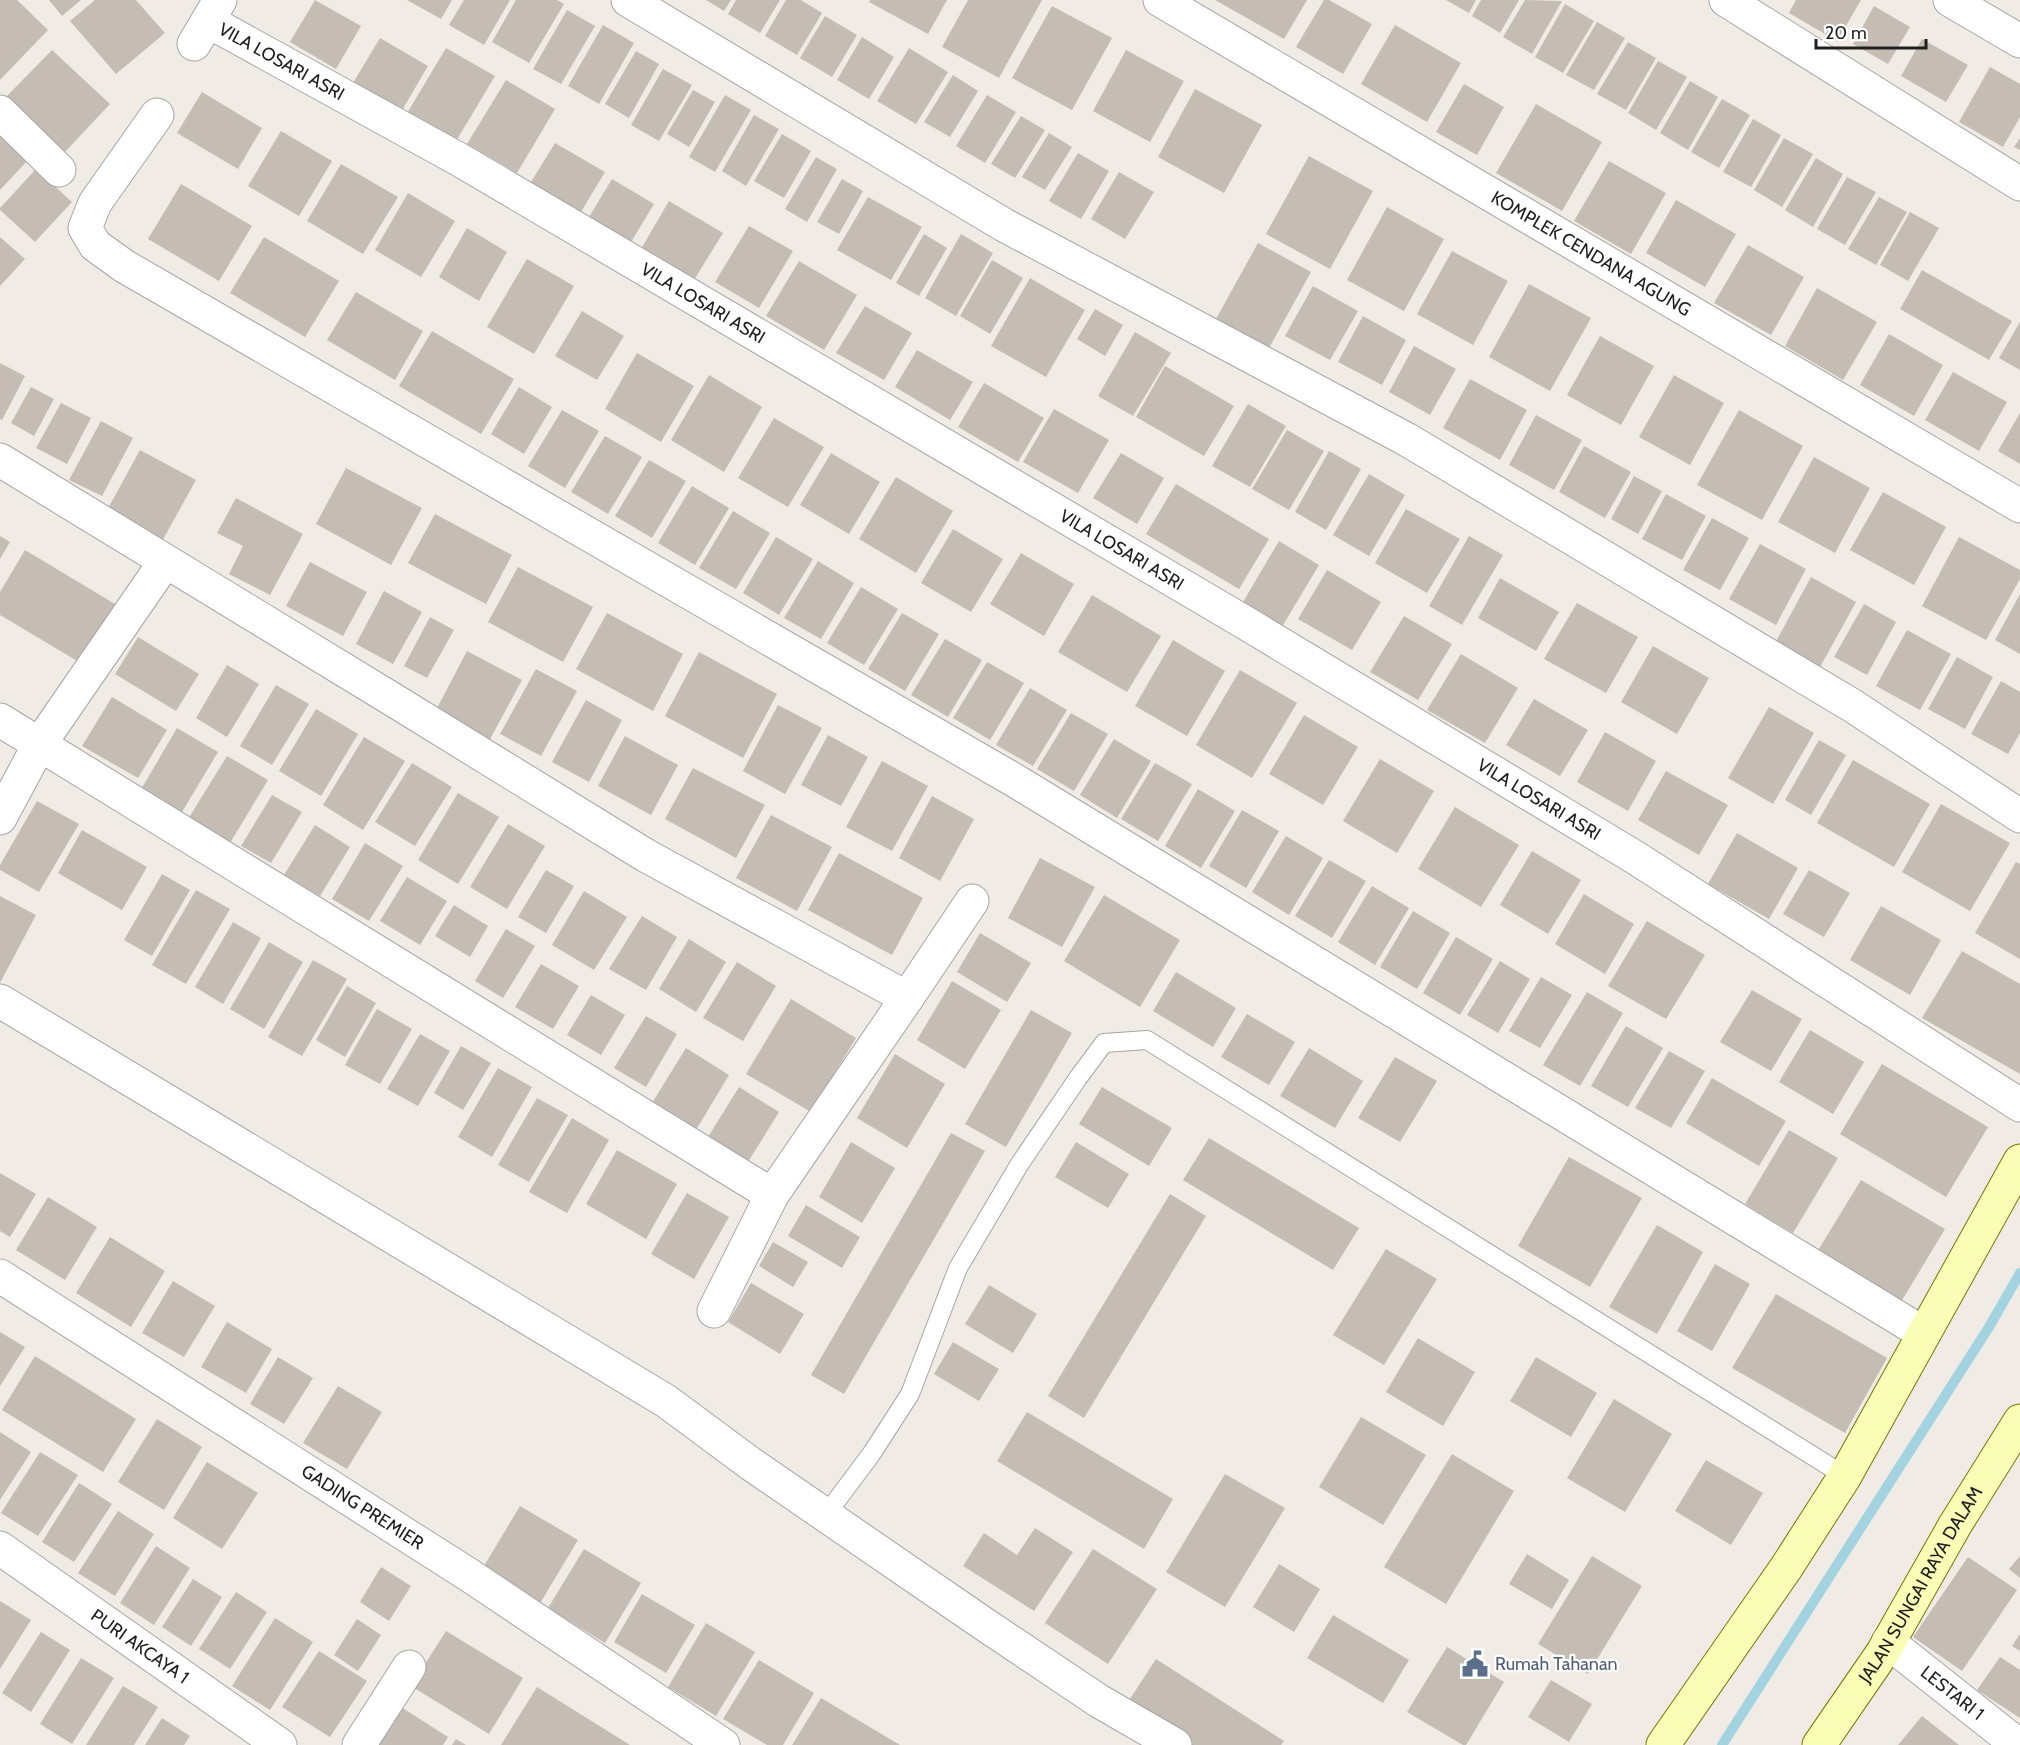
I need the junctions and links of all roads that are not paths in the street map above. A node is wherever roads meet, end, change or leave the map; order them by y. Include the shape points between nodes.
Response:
1 (628, 0) edge
2 (1160, 0) edge
3 (1726, 0) edge
4 (1950, 0) edge
5 (207, 22) edge
6 (2020, 41) edge
7 (0, 112) edge
8 (157, 115) dead end
9 (59, 170) dead end
10 (2020, 184) edge
11 (0, 460) edge
12 (2020, 506) edge
13 (165, 562) junction
14 (0, 720) edge
15 (39, 745) junction
16 (2020, 816) edge
17 (0, 818) edge
18 (972, 901) dead end
19 (906, 998) junction
20 (0, 1001) edge
21 (2020, 1105) edge
22 (2020, 1161) edge
23 (772, 1195) junction
24 (0, 1276) edge
25 (714, 1311) dead end
26 (1923, 1333) junction
27 (2020, 1421) edge
28 (1845, 1476) junction
29 (825, 1516) junction
30 (0, 1548) edge
31 (1888, 1642) junction
32 (409, 1667) dead end
33 (280, 1745) edge
34 (359, 1745) edge
35 (723, 1745) edge
36 (1175, 1745) edge
37 (1663, 1745) edge
38 (1819, 1745) edge
39 (2018, 1745) edge

1 - 16 street via 1004,225 1406,439 1853,706
2 - 12 street, KOMPLEK CENDANA AGUNG
3 - 10 street
4 - 6 street
5 - 21 street, VILA LOSARI ASRI via 460,160 1244,622 1636,858
7 - 9 street
8 - 26 street via 95,203 85,228 95,245 124,266 1014,780
11 - 13 street
13 - 15 street
13 - 19 street via 645,855
14 - 15 street
15 - 17 street
15 - 23 street
18 - 19 street
19 - 23 street
20 - 29 street via 666,1401
22 - 26 street
23 - 25 street
24 - 35 street, GADING PREMIER via 469,1575
26 - 28 street
27 - 31 street, JALAN SUNGAI RAYA DALAM
28 - 29 lane via 1147,1040 1104,1043 1019,1165 958,1268 910,1394
28 - 37 street
29 - 36 street via 1099,1701
30 - 33 street, PURI AKCAYA 1
31 - 38 street, JALAN SUNGAI RAYA DALAM
31 - 39 street, LESTARI 1
32 - 34 street

